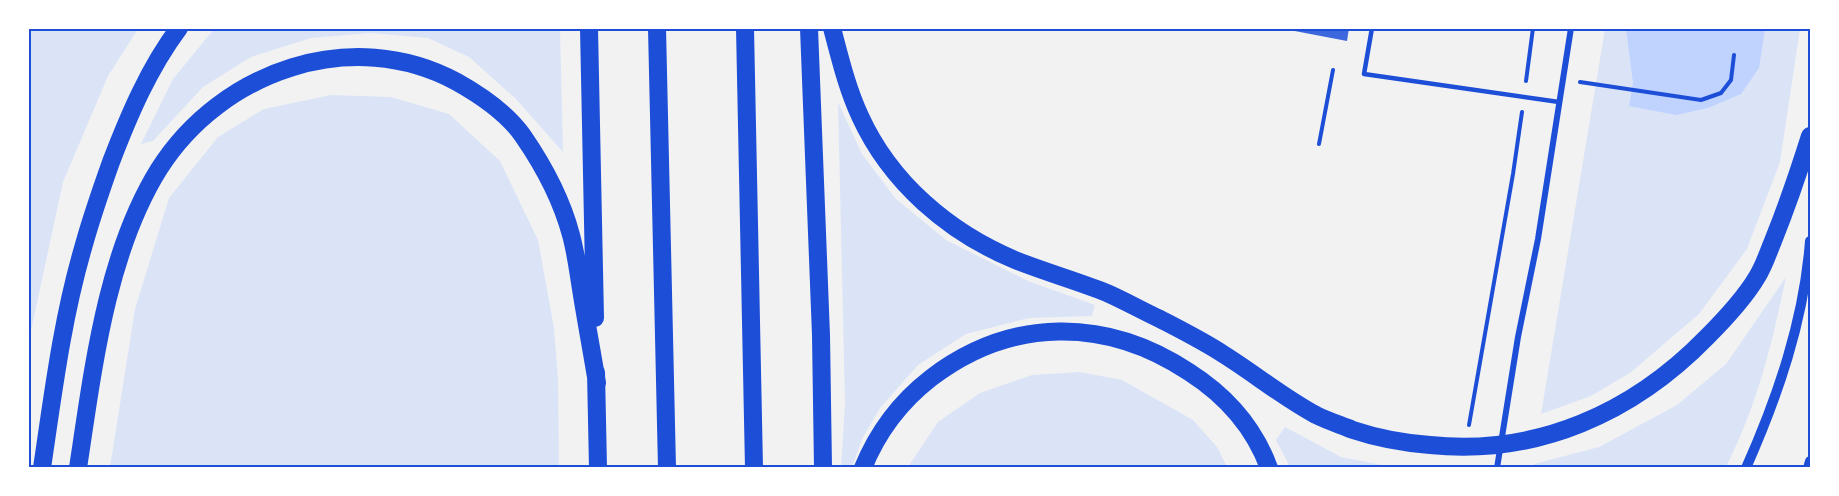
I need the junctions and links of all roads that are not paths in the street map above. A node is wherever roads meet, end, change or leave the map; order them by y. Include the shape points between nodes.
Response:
1 (179, 28) edge
2 (589, 28) edge
3 (657, 28) edge
4 (745, 28) edge
5 (809, 28) edge
6 (832, 28) edge
7 (1372, 28) edge
8 (1571, 28) edge
9 (1559, 102) junction
10 (1810, 136) edge
11 (1810, 241) edge
12 (597, 383) junction
13 (1810, 461) edge
14 (42, 468) edge
15 (78, 468) edge
16 (598, 468) edge
17 (667, 468) edge
18 (754, 468) edge
19 (823, 468) edge
20 (863, 468) edge
21 (1269, 468) edge
22 (1497, 468) edge
23 (1746, 468) edge
24 (1808, 468) edge

1 - 14 highway via 158,58 131,112 82,249 60,351
2 - 12 highway
3 - 17 highway
4 - 18 highway
5 - 19 highway
6 - 10 highway via 858,113 885,160 921,201 960,231 1013,259 1109,294 1172,326 1220,352 1319,417 1407,443 1452,447 1537,438 1617,408 1656,383 1727,317 1758,276
7 - 9 lane via 1364,74
8 - 9 street
9 - 22 street
11 - 23 street via 1792,345
12 - 15 highway via 571,234 542,168 520,133 490,103 443,75 390,60 321,60 274,72 234,94 191,127 159,170 142,201 111,287 95,357
12 - 16 highway
13 - 24 street
20 - 21 highway via 878,436 902,404 955,360 999,341 1055,331 1120,340 1178,364 1212,388 1247,424

